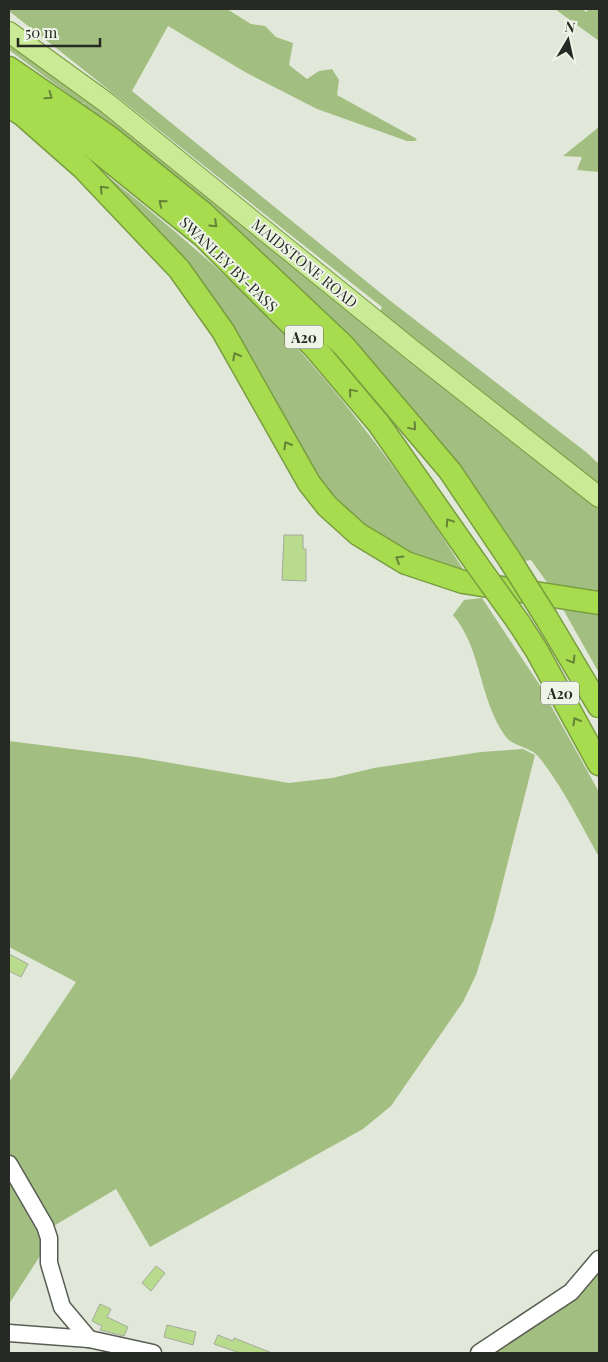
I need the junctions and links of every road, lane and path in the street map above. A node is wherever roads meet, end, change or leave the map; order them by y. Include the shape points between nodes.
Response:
1 (9, 32) edge
2 (9, 68) edge
3 (9, 90) edge
4 (9, 106) edge
5 (101, 143) junction
6 (599, 497) edge
7 (599, 603) edge
8 (599, 706) edge
9 (599, 764) edge
10 (9, 1164) edge
11 (599, 1259) edge
12 (62, 1307) junction
13 (9, 1333) edge
14 (50, 1335) junction
15 (89, 1339) junction
16 (153, 1353) edge
17 (479, 1353) edge

1 - 6 main road, MAIDSTONE ROAD via 107,104
2 -> 5 highway, A20
3 - 5 highway, A20
7 -> 4 highway via 463,582 406,563 358,534 326,506 309,484 223,331 179,269 82,167
5 -> 8 highway, SWANLEY BY-PASS / A20, bridge via 203,213 344,346 450,471 547,618
9 -> 5 highway, SWANLEY BY-PASS / A20, bridge via 538,652 379,424 314,348 203,236
10 - 12 street via 45,1226 49,1263
11 - 17 street via 571,1292
12 - 14 street
12 - 15 street
13 - 14 street
14 - 15 street
15 - 16 street

